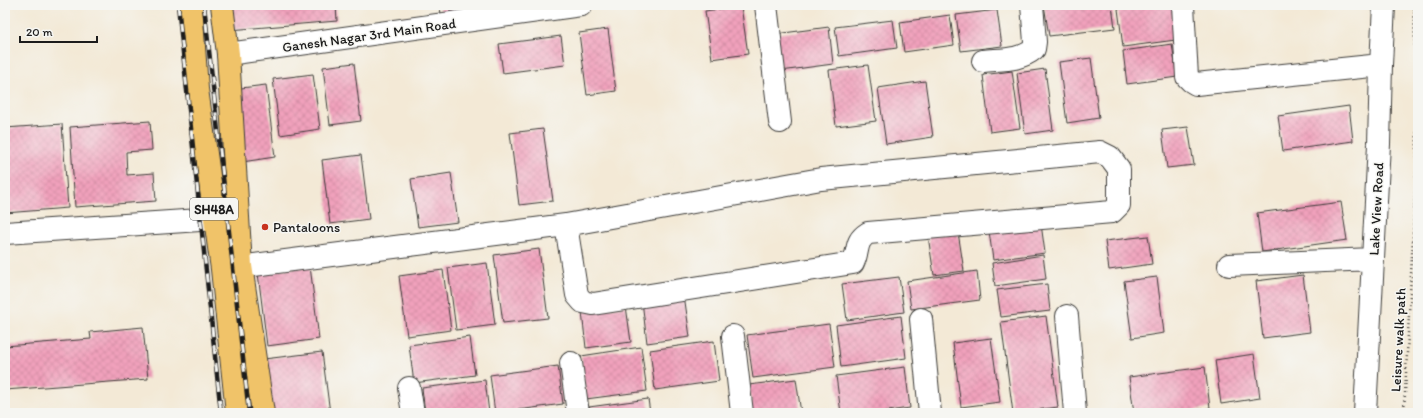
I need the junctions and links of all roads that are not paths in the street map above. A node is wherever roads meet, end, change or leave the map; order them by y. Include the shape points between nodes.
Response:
1 (191, 5) edge
2 (222, 5) edge
3 (581, 5) edge
4 (766, 5) edge
5 (1032, 5) edge
6 (1183, 5) edge
7 (1384, 5) edge
8 (228, 54) junction
9 (983, 61) dead end
10 (1381, 66) junction
11 (780, 122) dead end
12 (215, 219) junction
13 (566, 225) junction
14 (5, 233) edge
15 (1373, 259) junction
16 (1229, 265) dead end
17 (231, 268) junction
18 (1067, 316) dead end
19 (921, 319) dead end
20 (733, 336) dead end
21 (571, 363) dead end
22 (409, 388) dead end
23 (237, 413) edge
24 (263, 413) edge
25 (413, 413) edge
26 (578, 413) edge
27 (742, 413) edge
28 (930, 413) edge
29 (1075, 413) edge
30 (1365, 413) edge

1 - 12 main road, SH48A via 198,90
2 - 8 main road, SH48A
3 - 8 street, Ganesh Nagar 3rd Main Road
4 - 11 street
5 - 9 street via 1034,49 1019,57
6 - 10 street via 1188,77 1196,84
7 - 10 street, Lake View Road
8 - 17 main road, SH48A
10 - 15 street, Lake View Road
12 - 14 street
12 - 17 main road, SH48A
13 - 13 street via 577,295 583,302 593,304 853,263 860,238 868,233 1112,212 1119,205 1119,168 1110,157 1100,152 821,179
13 - 17 street
15 - 16 street
15 - 30 street, Lake View Road
17 - 23 main road, SH48A
17 - 24 main road, SH48A
18 - 29 street
19 - 28 street
20 - 27 street
21 - 26 street
22 - 25 street

